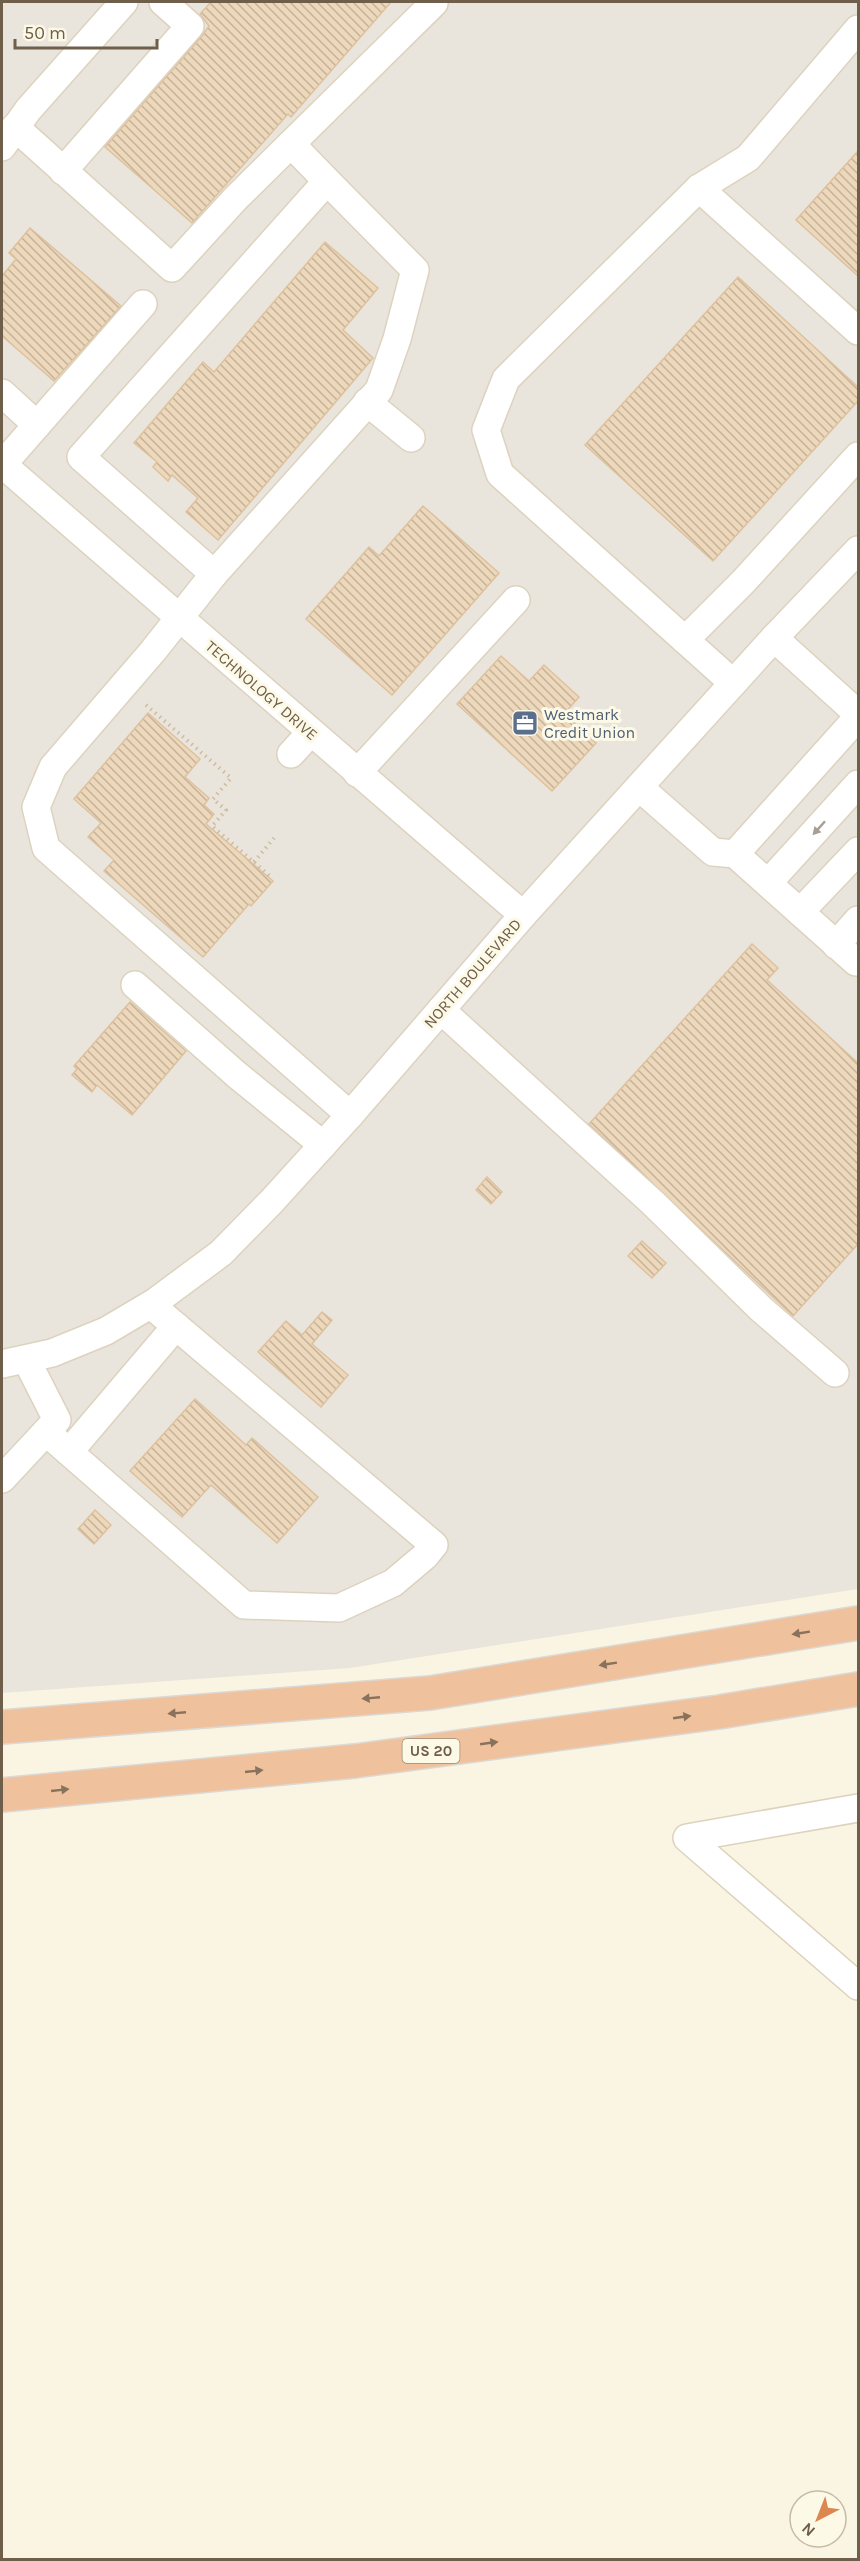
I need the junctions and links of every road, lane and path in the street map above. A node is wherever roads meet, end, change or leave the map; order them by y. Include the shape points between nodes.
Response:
1 (124, 2) edge
2 (163, 2) edge
3 (435, 2) edge
4 (858, 29) edge
5 (8, 137) edge
6 (291, 144) junction
7 (63, 171) junction
8 (327, 181) junction
9 (699, 188) junction
10 (143, 304) dead end
11 (858, 332) edge
12 (2, 393) edge
13 (367, 402) junction
14 (37, 425) junction
15 (411, 438) dead end
16 (858, 456) edge
17 (2, 464) edge
18 (858, 550) edge
19 (214, 574) junction
20 (516, 600) dead end
21 (178, 617) junction
22 (774, 638) junction
23 (685, 640) junction
24 (733, 683) junction
25 (146, 705) dead end
26 (858, 715) edge
27 (311, 732) junction
28 (291, 754) dead end
29 (357, 772) junction
30 (858, 784) edge
31 (640, 788) junction
32 (274, 838) dead end
33 (858, 850) edge
34 (735, 854) junction
35 (254, 862) junction
36 (271, 877) dead end
37 (768, 884) junction
38 (800, 912) junction
39 (523, 915) junction
40 (858, 920) edge
41 (836, 945) junction
42 (857, 961) edge
43 (135, 985) dead end
44 (441, 1010) junction
45 (350, 1115) junction
46 (323, 1145) junction
47 (151, 1305) junction
48 (176, 1326) junction
49 (14, 1361) edge
50 (835, 1373) dead end
51 (46, 1432) junction
52 (69, 1452) junction
53 (2, 1479) edge
54 (858, 1623) edge
55 (858, 1689) edge
56 (2, 1727) edge
57 (2, 1795) edge
58 (858, 1808) edge
59 (858, 1986) edge

1 - 5 street
2 - 7 street via 190,26
3 - 6 street
4 - 9 street via 747,158
5 - 7 street
6 - 7 street via 172,268
6 - 8 street
8 - 13 street via 415,270 379,390
8 - 19 street via 81,457
9 - 11 street
9 - 23 street via 506,379 486,430 500,474
10 - 14 street
12 - 14 street
13 - 15 street
13 - 19 street
14 - 17 street
16 - 23 street
17 - 21 street, TECHNOLOGY DRIVE
18 - 22 street, NORTH BOULEVARD
19 - 21 street
20 - 29 street
21 - 27 street, TECHNOLOGY DRIVE
21 - 45 street via 53,767 36,807 46,848
22 - 24 street, NORTH BOULEVARD
22 - 26 street
23 - 24 street
24 - 31 street, NORTH BOULEVARD
25 - 35 path via 231,778 213,799 226,810 212,826
26 - 34 street
27 - 28 street
27 - 29 street, TECHNOLOGY DRIVE
29 - 39 street, TECHNOLOGY DRIVE
30 -> 37 street
31 - 34 street via 713,852
31 - 39 street, NORTH BOULEVARD
32 - 35 path
33 - 38 street
34 - 37 street
35 - 36 path
37 - 38 street
38 - 41 street
39 - 44 street, NORTH BOULEVARD
40 - 41 street
41 - 42 street
43 - 46 street
44 - 45 street, NORTH BOULEVARD
44 - 50 street
45 - 46 street, NORTH BOULEVARD
46 - 47 street, NORTH BOULEVARD via 220,1253
47 - 48 street
47 - 49 street, NORTH BOULEVARD via 106,1331 52,1353
48 - 52 street
48 - 52 street via 434,1545 425,1556 393,1583 339,1608 244,1605
49 - 51 street via 57,1420
51 - 52 street
51 - 53 street
54 -> 56 highway via 429,1693
57 -> 55 highway, US 20 via 356,1761 719,1712
58 - 59 street via 687,1838

